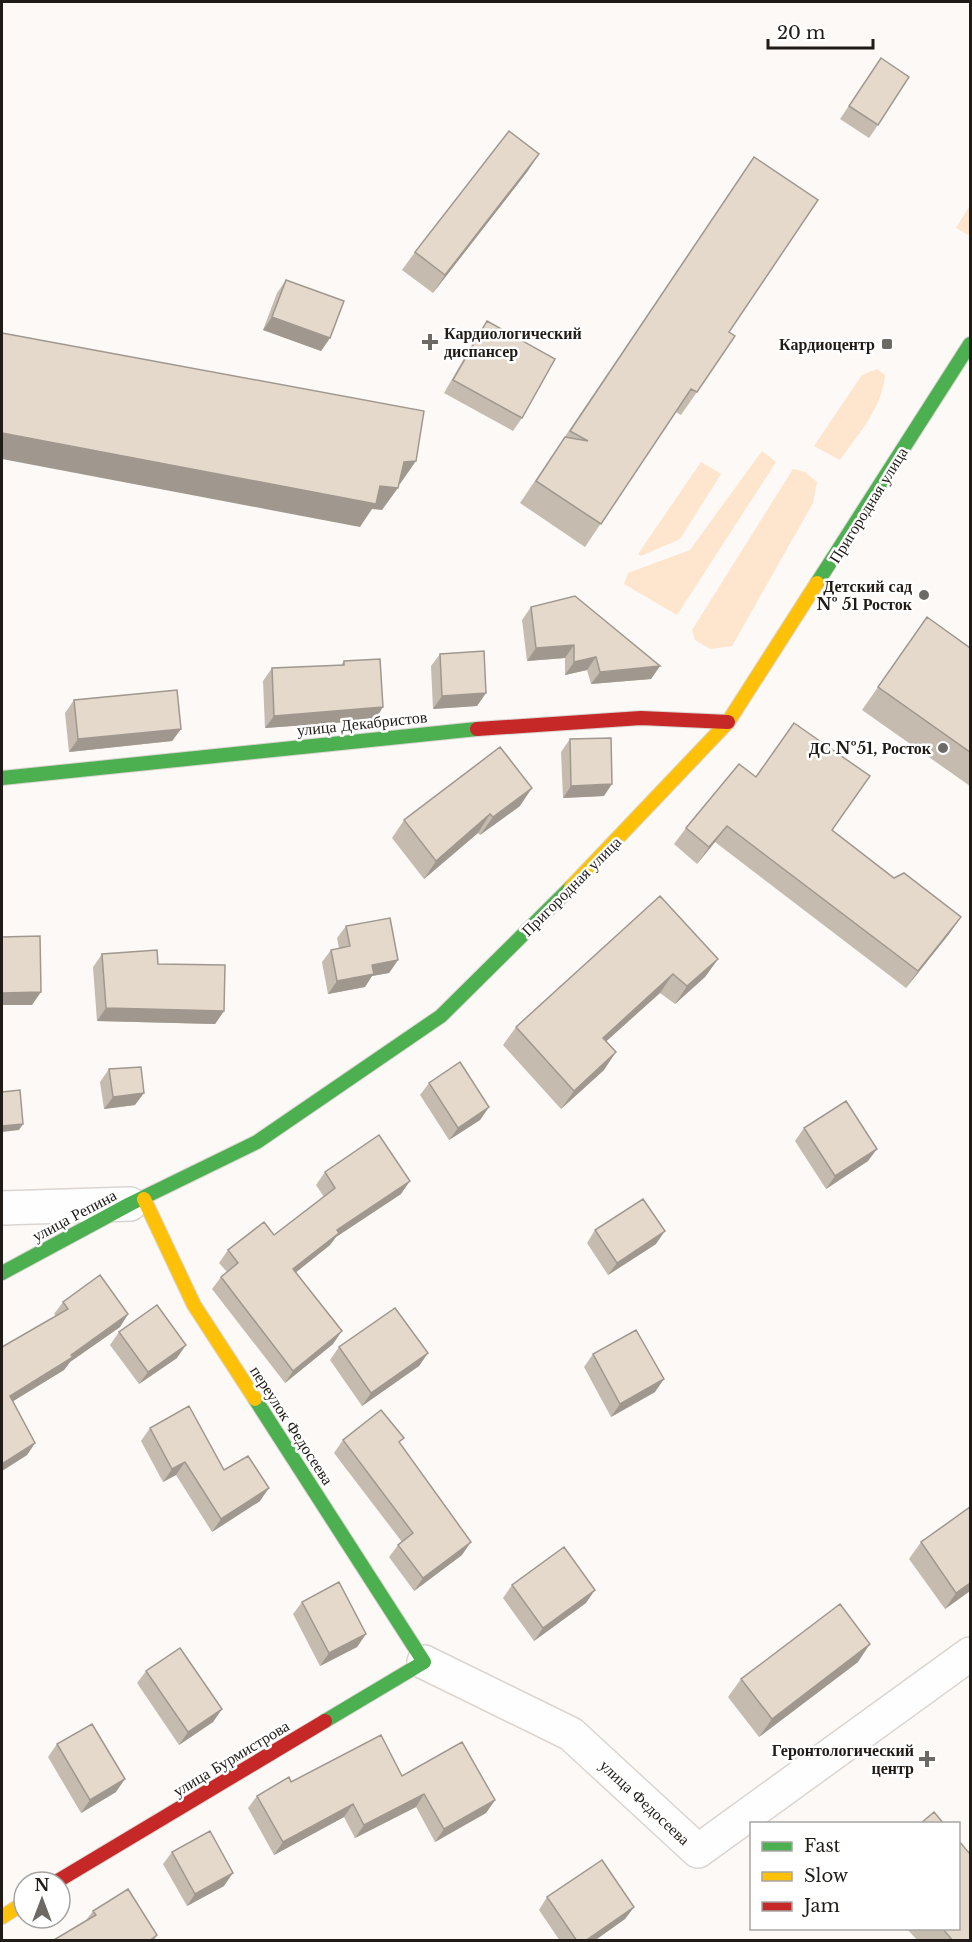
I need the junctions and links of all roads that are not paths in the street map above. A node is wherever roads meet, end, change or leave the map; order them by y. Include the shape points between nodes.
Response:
1 (970, 344) edge
2 (728, 722) junction
3 (2, 778) edge
4 (137, 1202) junction
5 (2, 1208) edge
6 (2, 1273) edge
7 (970, 1654) edge
8 (424, 1662) junction
9 (72, 1872) edge

1 - 2 street, Пригородная улица
2 - 3 street, улица Декабристов via 641,718 458,730
2 - 4 street, Пригородная улица via 441,1016 257,1142
4 - 5 street, Пригородная улица
4 - 6 street, улица Репина
4 - 8 street, переулок Федосеева via 194,1305
7 - 8 street, улица Федосеева via 698,1851 571,1734
8 - 9 street, улица Бурмистрова

